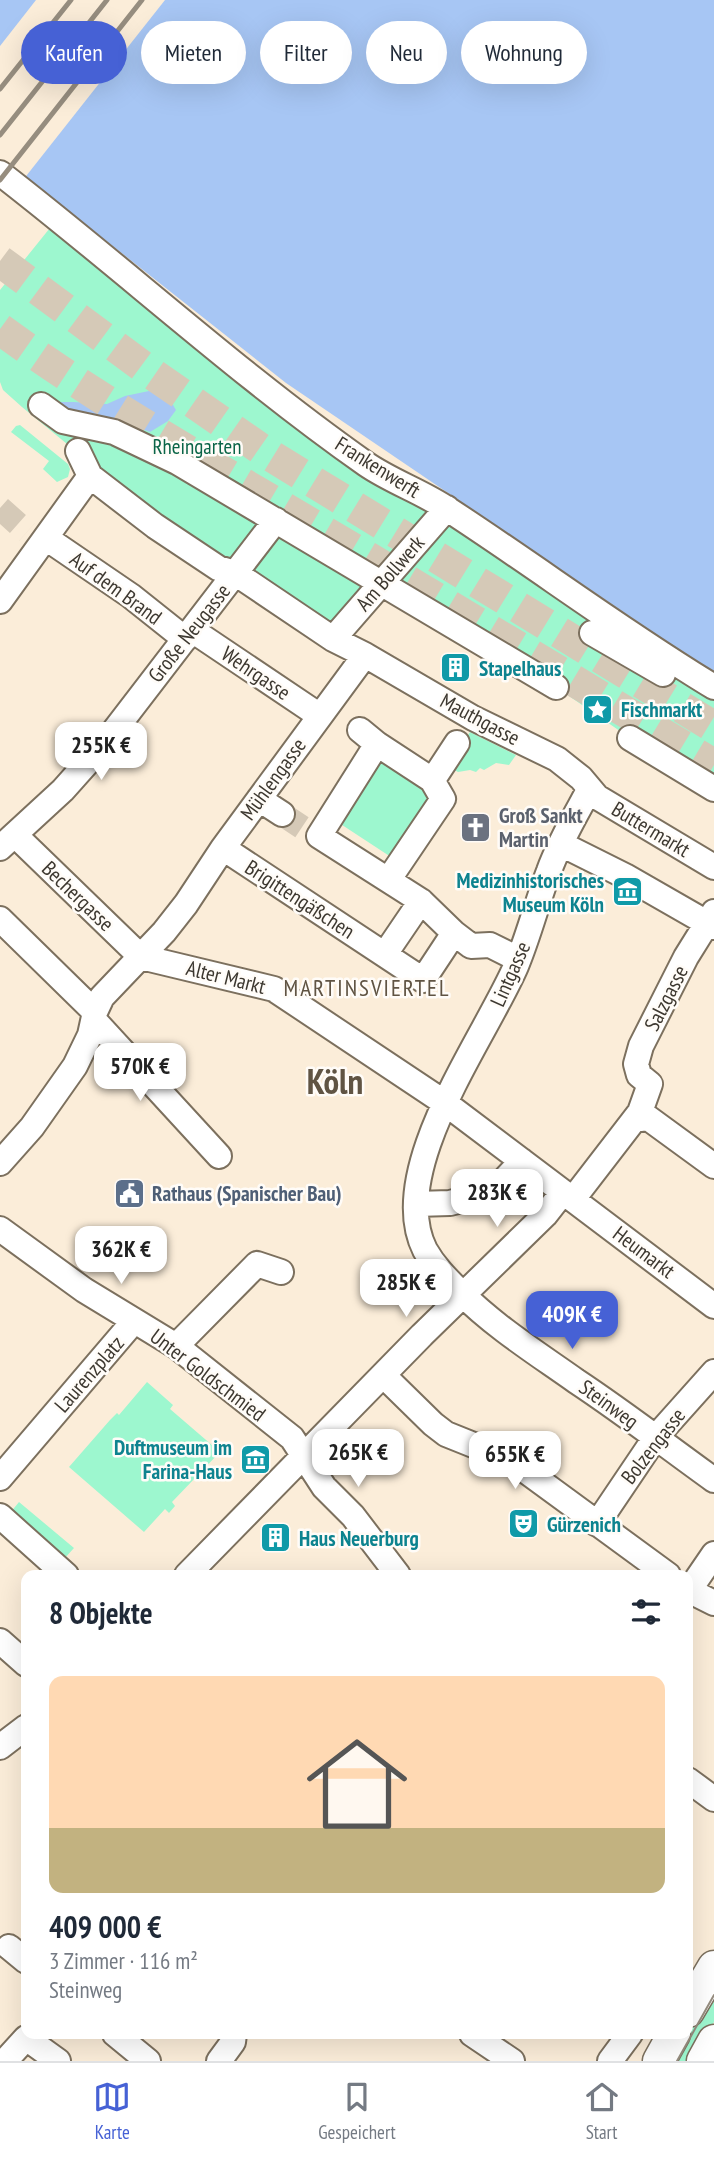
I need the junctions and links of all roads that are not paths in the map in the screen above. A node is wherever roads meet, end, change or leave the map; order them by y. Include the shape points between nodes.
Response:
1 (0, 173) edge
2 (41, 405) dead end
3 (78, 452) dead end
4 (90, 476) junction
5 (447, 508) junction
6 (276, 520) junction
7 (38, 538) junction
8 (235, 573) junction
9 (381, 582) junction
10 (0, 601) edge
11 (592, 633) dead end
12 (189, 634) junction
13 (333, 639) junction
14 (365, 655) junction
15 (663, 674) dead end
16 (556, 687) dead end
17 (714, 687) edge
18 (346, 723) junction
19 (630, 738) dead end
20 (457, 743) dead end
21 (434, 777) junction
22 (714, 789) edge
23 (589, 790) junction
24 (259, 799) junction
25 (282, 814) tunnel mouth
26 (7, 842) edge
27 (561, 844) junction
28 (223, 848) junction
29 (714, 867) edge
30 (389, 879) junction
31 (421, 901) junction
32 (0, 919) edge
33 (712, 921) edge
34 (454, 933) junction
35 (381, 952) junction
36 (141, 957) junction
37 (518, 959) junction
38 (94, 1016) junction
39 (445, 1103) junction
40 (641, 1115) junction
41 (219, 1156) dead end
42 (522, 1161) junction
43 (0, 1163) edge
44 (714, 1167) edge
45 (568, 1195) junction
46 (416, 1204) junction
47 (0, 1229) edge
48 (281, 1272) dead end
49 (463, 1295) junction
50 (714, 1306) edge
51 (134, 1321) junction
52 (176, 1346) junction
53 (714, 1372) edge
54 (384, 1376) junction
55 (655, 1438) junction
56 (303, 1459) junction
57 (0, 1478) edge
58 (714, 1480) edge
59 (0, 1516) edge
60 (597, 1524) junction
61 (714, 1554) edge
62 (60, 1570) edge
63 (192, 1570) edge
64 (394, 1570) edge
65 (661, 1570) edge
66 (693, 1583) edge
67 (693, 1592) edge
68 (714, 1603) edge
69 (0, 1641) edge
70 (21, 1660) edge
71 (21, 1731) edge
72 (0, 1747) edge
73 (693, 1784) edge
74 (714, 1799) edge
75 (714, 1967) edge
76 (693, 2003) edge
77 (25, 2039) edge
78 (29, 2039) edge
79 (121, 2039) edge
80 (479, 2039) edge
81 (626, 2039) edge
82 (671, 2039) edge
83 (714, 2041) edge
84 (49, 2047) edge
85 (5, 2061) edge
86 (148, 2061) edge
87 (512, 2061) edge
88 (610, 2061) edge
89 (659, 2061) edge
90 (703, 2061) edge

1 - 5 street, Frankenwerft via 226,358 368,465
2 - 6 street via 63,421 114,432 177,462
3 - 4 street
4 - 7 street
4 - 8 street via 155,526 218,568
5 - 9 street, Am Bollwerk
5 - 17 street, Frankenwerft
6 - 8 street, Große Neugasse
6 - 9 street
7 - 10 street
7 - 12 street, Auf dem Brand
8 - 12 street, Große Neugasse
8 - 13 street
9 - 13 street, Am Bollwerk
9 - 16 street
11 - 15 street
12 - 18 street, Wehrgasse
12 - 26 street, Große Neugasse via 104,744
13 - 14 street
14 - 18 street, Mühlengasse
14 - 23 street, Mauthgasse via 557,760
18 - 21 street, Wehrgasse
18 - 24 street, Mühlengasse
18 - 30 street via 313,833
19 - 22 street
20 - 21 street
21 - 30 street via 443,799
23 - 27 street, Lintgasse
23 - 29 street, Buttermarkt
24 - 25 street
24 - 28 street, Mühlengasse
26 - 36 street, Bechergasse
27 - 33 street
27 - 37 street, Lintgasse
28 - 35 street, Brigittengäßchen
28 - 36 street, Mühlengasse via 185,906
30 - 31 street
31 - 34 street
31 - 35 street
32 - 38 street
33 - 40 street, Salzgasse via 686,957 641,1046 636,1064 639,1075 650,1084
34 - 35 street, Brigittengäßchen via 423,980
34 - 37 street via 471,946 491,946
36 - 38 street via 102,997
36 - 39 street, Alter Markt via 274,989
37 - 39 street, Lintgasse
38 - 41 street
38 - 43 street via 75,1066
39 - 42 street, Alter Markt
39 - 46 street via 424,1158
40 - 44 street
40 - 45 street
42 - 45 street, Heumarkt
42 - 46 street via 493,1192 450,1203
45 - 49 street
45 - 50 street, Heumarkt
46 - 49 street, Steinweg via 426,1250 440,1273
47 - 51 street, Unter Goldschmied
48 - 52 street via 257,1264
49 - 54 street
49 - 55 street, Steinweg via 502,1330
51 - 52 street, Unter Goldschmied
51 - 57 street, Laurenzplatz
52 - 56 street, Unter Goldschmied via 292,1438
53 - 55 street, Bolzengasse
54 - 56 street
54 - 60 street via 446,1434 511,1460
55 - 58 street, Steinweg
55 - 60 street, Bolzengasse
56 - 63 street
56 - 64 street, Unter Goldschmied
59 - 62 street
60 - 65 street
61 - 66 street
67 - 68 street
69 - 70 street
71 - 72 street
73 - 74 street
75 - 76 main road
77 - 85 street
78 - 84 street
79 - 86 street
80 - 87 street
81 - 88 street
82 - 89 main road
83 - 90 main road

